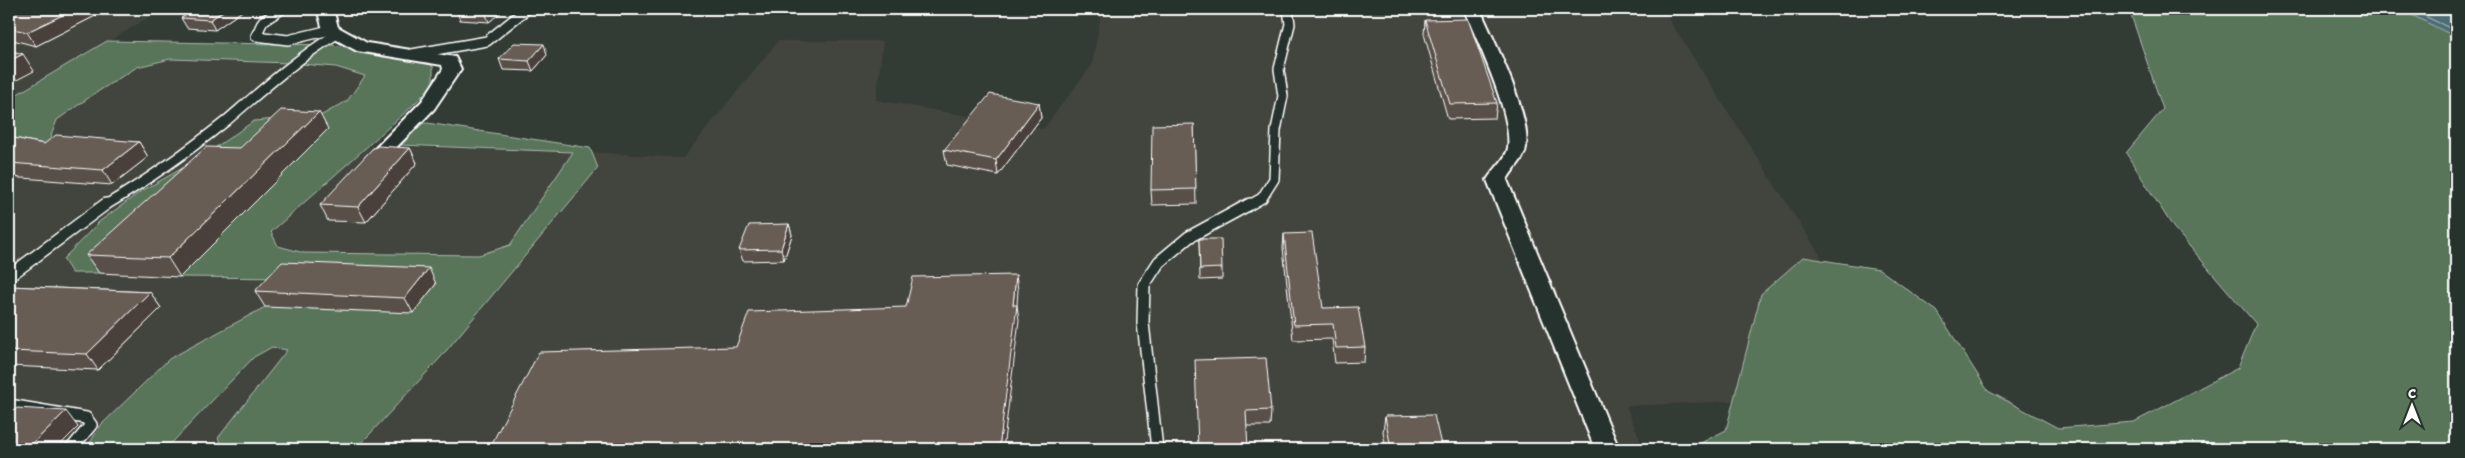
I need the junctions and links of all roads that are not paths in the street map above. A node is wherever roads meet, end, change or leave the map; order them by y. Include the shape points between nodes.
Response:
1 (282, 9) edge
2 (325, 9) edge
3 (527, 9) edge
4 (1288, 9) edge
5 (1472, 9) edge
6 (334, 32) junction
7 (412, 54) junction
8 (375, 158) edge
9 (9, 276) edge
10 (9, 405) edge
11 (71, 449) edge
12 (1157, 449) edge
13 (1607, 449) edge

1 - 6 lane via 263,21 256,36 288,40
2 - 6 street
3 - 7 lane via 487,42
4 - 12 lane via 1290,24 1279,69 1283,96 1276,130 1274,179 1262,198 1189,237 1159,262 1144,285 1143,323
5 - 13 street via 1510,105 1518,146 1513,159 1500,171 1497,180
6 - 7 street via 363,46
6 - 9 lane via 224,122 152,176 94,211
7 - 8 street via 449,62 452,69 428,105
10 - 11 lane via 86,418 91,425

